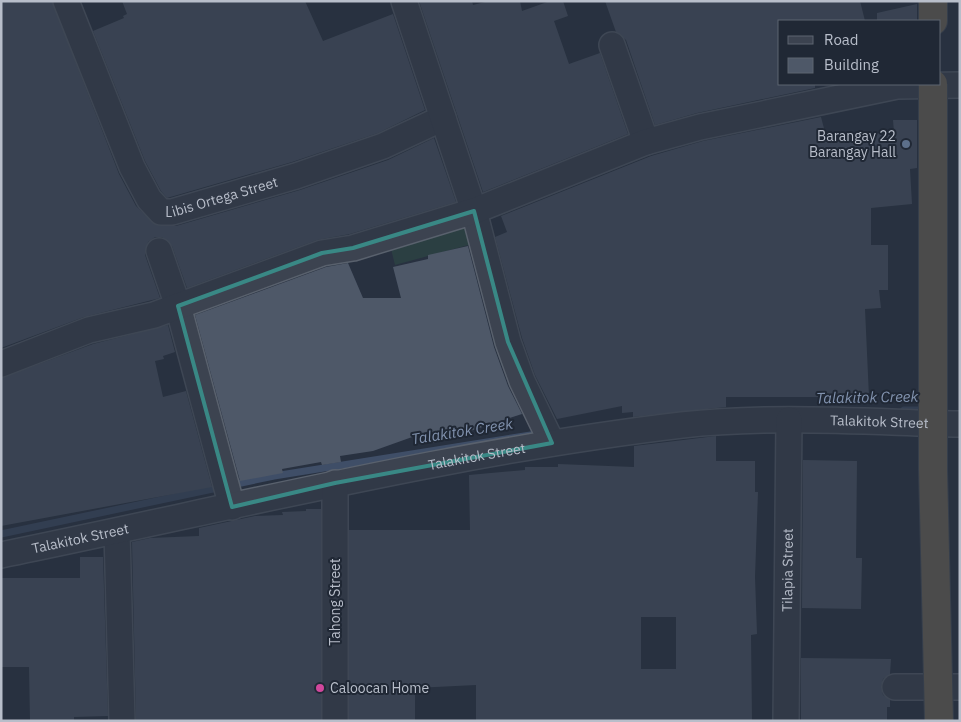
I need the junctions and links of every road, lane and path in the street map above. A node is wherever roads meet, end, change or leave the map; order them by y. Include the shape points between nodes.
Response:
1 (66, 1) edge
2 (404, 1) edge
3 (933, 1) edge
4 (933, 20) edge
5 (612, 45) dead end
6 (960, 84) edge
7 (928, 85) edge
8 (933, 85) edge
9 (941, 85) edge
10 (443, 118) junction
11 (646, 142) junction
12 (474, 211) junction
13 (159, 251) dead end
14 (178, 306) junction
15 (1, 364) edge
16 (789, 420) junction
17 (960, 424) edge
18 (552, 443) junction
19 (335, 483) junction
20 (228, 493) junction
21 (117, 532) junction
22 (1, 555) edge
23 (895, 687) dead end
24 (960, 687) edge
25 (122, 721) edge
26 (335, 721) edge
27 (786, 721) edge
28 (939, 721) edge

1 - 10 street, Libis Ortega Street via 132,166 149,199 161,212 172,212 296,176 383,146
2 - 10 street
3 - 4 highway
5 - 11 street
6 - 9 street
7 - 11 street via 897,86 700,127
8 - 28 highway, bridge via 933,469
10 - 12 street
11 - 12 street
12 - 14 street via 353,248 322,253
12 - 18 street via 508,342 522,381
13 - 14 street
14 - 15 street via 154,316 89,330
14 - 20 street
16 - 17 street, Talakitok Street
16 - 18 street, Talakitok Street via 684,425
16 - 27 street, Tilapia Street
18 - 19 street, Talakitok Street
19 - 20 street, Talakitok Street
19 - 26 street, Tahong Street
20 - 21 street, Talakitok Street
21 - 22 street, Talakitok Street
21 - 25 street
23 - 24 street

